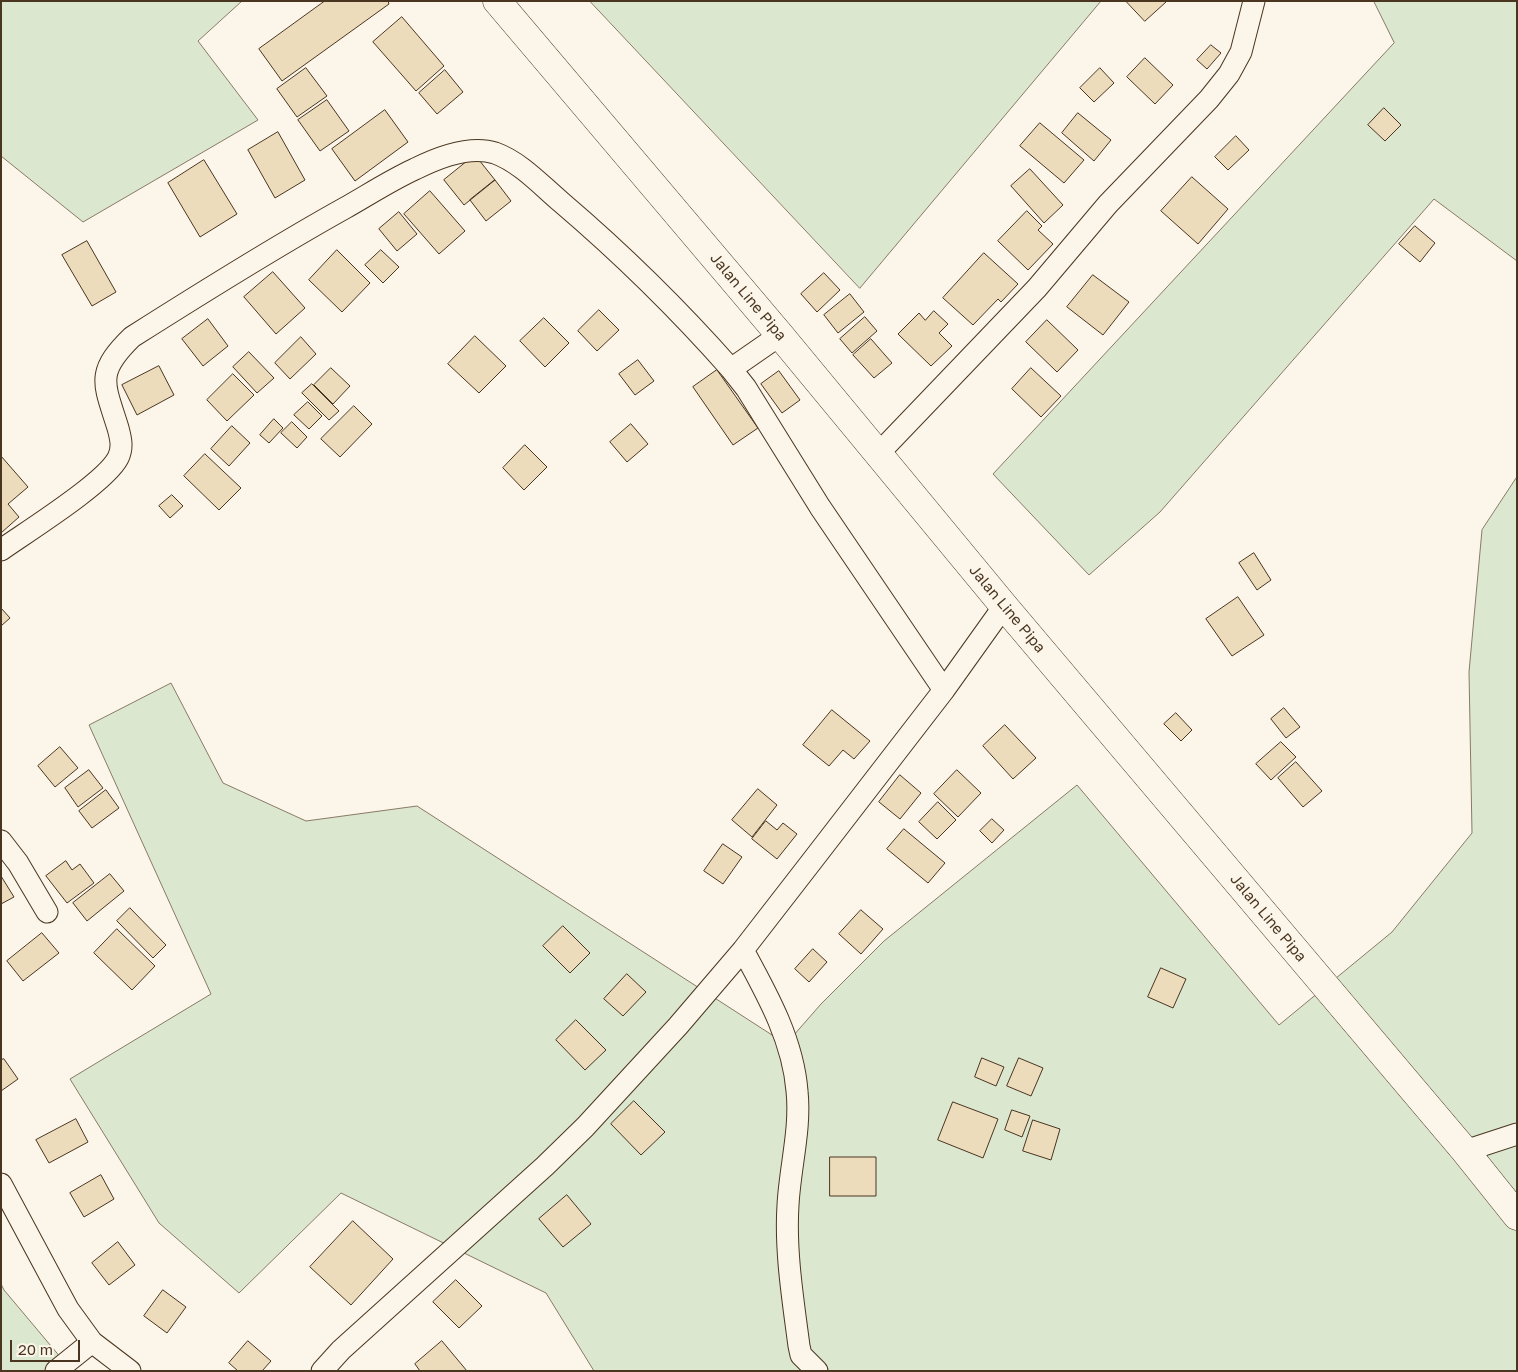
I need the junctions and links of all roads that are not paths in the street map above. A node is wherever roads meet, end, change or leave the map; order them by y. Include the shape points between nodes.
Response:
1 (497, 1) edge
2 (1254, 1) edge
3 (780, 335) junction
4 (731, 369) junction
5 (878, 454) junction
6 (1, 550) edge
7 (1004, 606) junction
8 (944, 690) junction
9 (1, 841) edge
10 (47, 912) dead end
11 (743, 950) junction
12 (1517, 1134) edge
13 (1465, 1151) junction
14 (1, 1184) edge
15 (1517, 1216) edge
16 (92, 1342) junction
17 (56, 1371) edge
18 (130, 1371) edge
19 (322, 1371) edge
20 (817, 1371) edge

1 - 3 main road, Jalan Line Pipa
2 - 5 street via 1241,52 1209,99 1120,192 1037,288
3 - 4 street
3 - 5 main road, Jalan Line Pipa
4 - 6 street via 651,283 532,176 494,153 463,152 415,169 327,218 132,337 116,353 104,375 122,447 118,457 101,478
4 - 8 street via 880,599
5 - 7 main road, Jalan Line Pipa
7 - 8 street
7 - 13 main road, Jalan Line Pipa
8 - 11 street
9 - 10 street
11 - 19 street via 585,1127
11 - 20 street via 781,1025 798,1091 788,1207 789,1254 799,1346 804,1359
12 - 13 street
13 - 15 main road, Jalan Line Pipa
14 - 16 street via 68,1309
16 - 17 street
16 - 18 street

